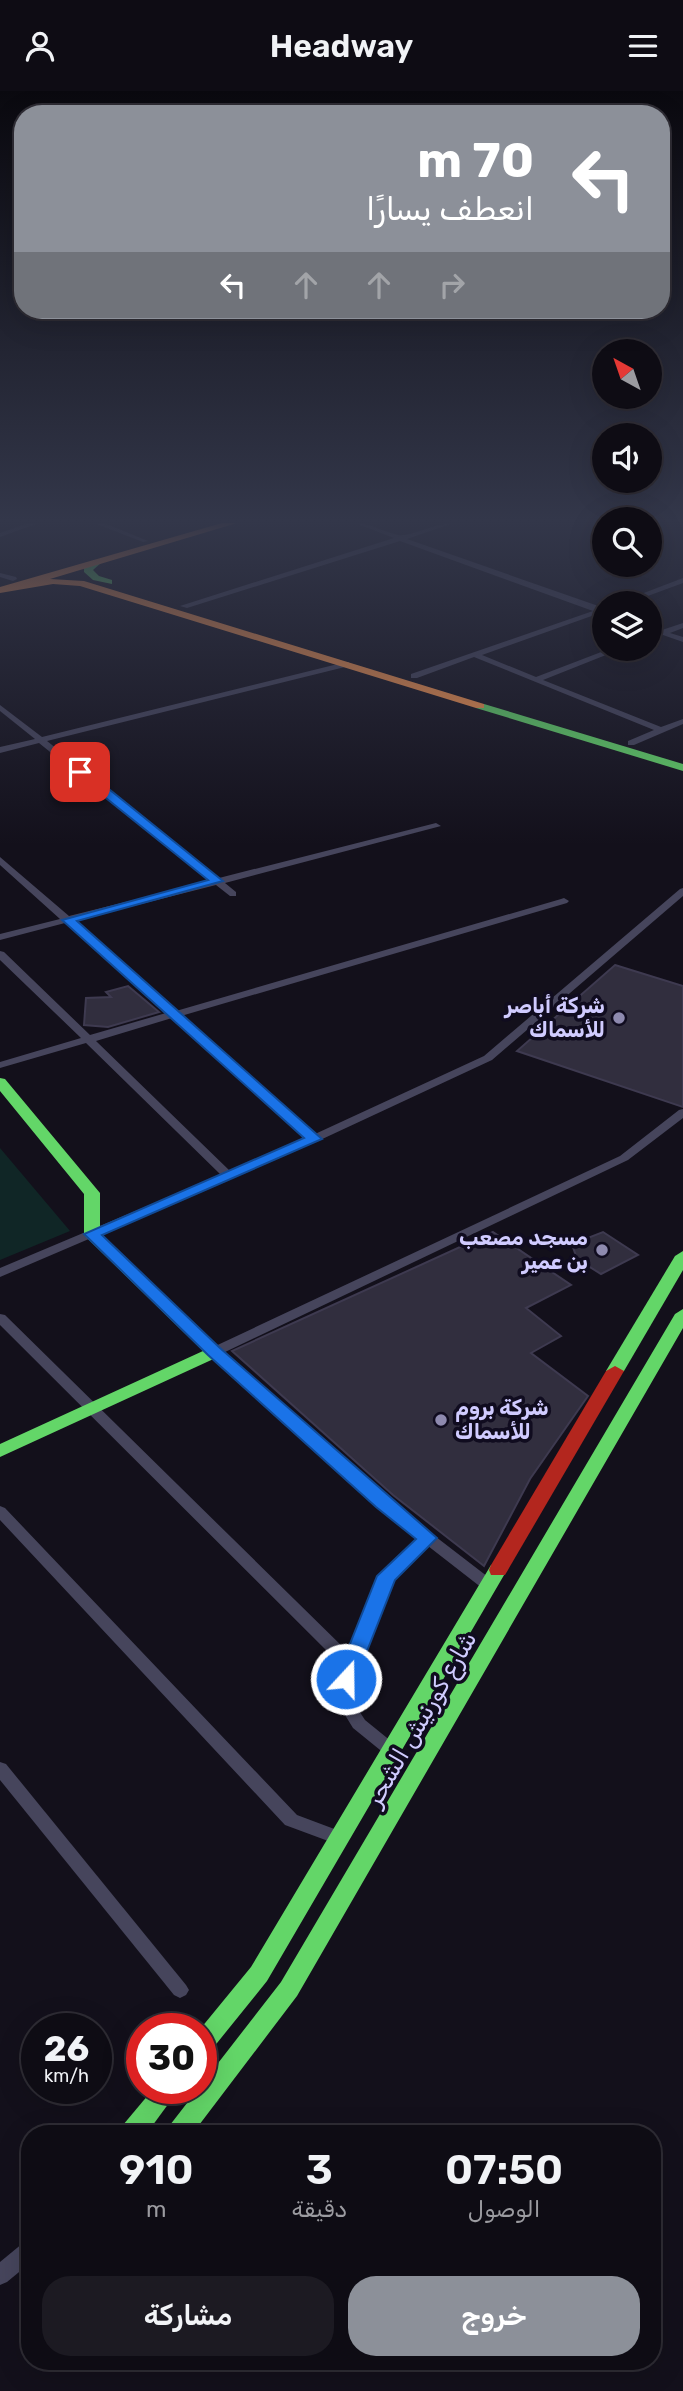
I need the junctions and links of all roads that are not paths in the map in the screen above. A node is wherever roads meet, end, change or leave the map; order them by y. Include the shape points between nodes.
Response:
1 (246, 630) edge
2 (254, 630) edge
3 (545, 630) edge
4 (668, 630) edge
5 (663, 632) joint
6 (683, 640) edge
7 (475, 655) junction
8 (592, 658) edge
9 (340, 662) junction
10 (414, 676) junction
11 (535, 680) junction
12 (0, 708) edge
13 (683, 721) edge
14 (661, 730) junction
15 (37, 737) junction
16 (0, 742) edge
17 (631, 743) junction
18 (0, 750) edge
19 (683, 758) edge
20 (683, 768) edge
21 (436, 826) dead end
22 (0, 860) edge
23 (217, 881) junction
24 (683, 891) edge
25 (233, 894) dead end
26 (564, 901) dead end
27 (68, 920) junction
28 (0, 937) edge
29 (0, 954) edge
30 (175, 1014) junction
31 (88, 1039) junction
32 (0, 1065) edge
33 (0, 1082) edge
34 (683, 1111) edge
35 (314, 1139) junction
36 (228, 1175) junction
37 (92, 1234) junction
38 (683, 1257) edge
39 (0, 1273) edge
40 (683, 1314) edge
41 (0, 1318) edge
42 (214, 1352) junction
43 (608, 1383) junction
44 (639, 1391) junction
45 (93, 1409) junction
46 (0, 1451) edge
47 (0, 1511) edge
48 (428, 1538) junction
49 (487, 1584) junction
50 (351, 1665) junction
51 (391, 1750) junction
52 (0, 1768) edge
53 (339, 1838) junction
54 (180, 1990) dead end
55 (217, 2026) edge
56 (155, 2104) edge
57 (138, 2125) edge
58 (185, 2125) edge
59 (21, 2258) edge
60 (0, 2275) edge

1 - 9 street
2 - 10 street
3 - 7 street
4 - 5 street
5 - 6 street
7 - 10 street
7 - 11 street
8 - 11 street
9 - 15 street
9 - 20 street
10 - 17 street
11 - 14 street
12 - 15 street
13 - 14 street
14 - 17 street
15 - 16 street
15 - 18 street
15 - 23 street
17 - 19 street
21 - 23 street
22 - 27 street
23 - 25 street
23 - 27 street
24 - 35 street via 488,1058
26 - 30 street
27 - 28 street
27 - 30 street
29 - 31 street
30 - 31 street
30 - 35 street
31 - 32 street
31 - 36 street
33 - 37 street via 92,1193
34 - 42 street via 624,1158
35 - 36 street
36 - 37 street
37 - 39 street
37 - 42 street
38 - 43 street, شارع كورنيش الشحر
40 - 44 street, شارع كورنيش الشحر
41 - 45 street
42 - 45 street
42 - 48 street
43 - 44 street
43 - 49 street, شارع كورنيش الشحر
44 - 58 street, شارع كورنيش الشحر via 289,1989
45 - 46 street
45 - 50 street
47 - 53 street via 291,1820
48 - 49 street
48 - 50 street via 387,1576
49 - 51 street, شارع كورنيش الشحر
50 - 51 street via 340,1694 359,1724
51 - 53 street, شارع كورنيش الشحر
52 - 54 street
53 - 55 street, شارع كورنيش الشحر via 259,1973
56 - 57 street
59 - 60 street

